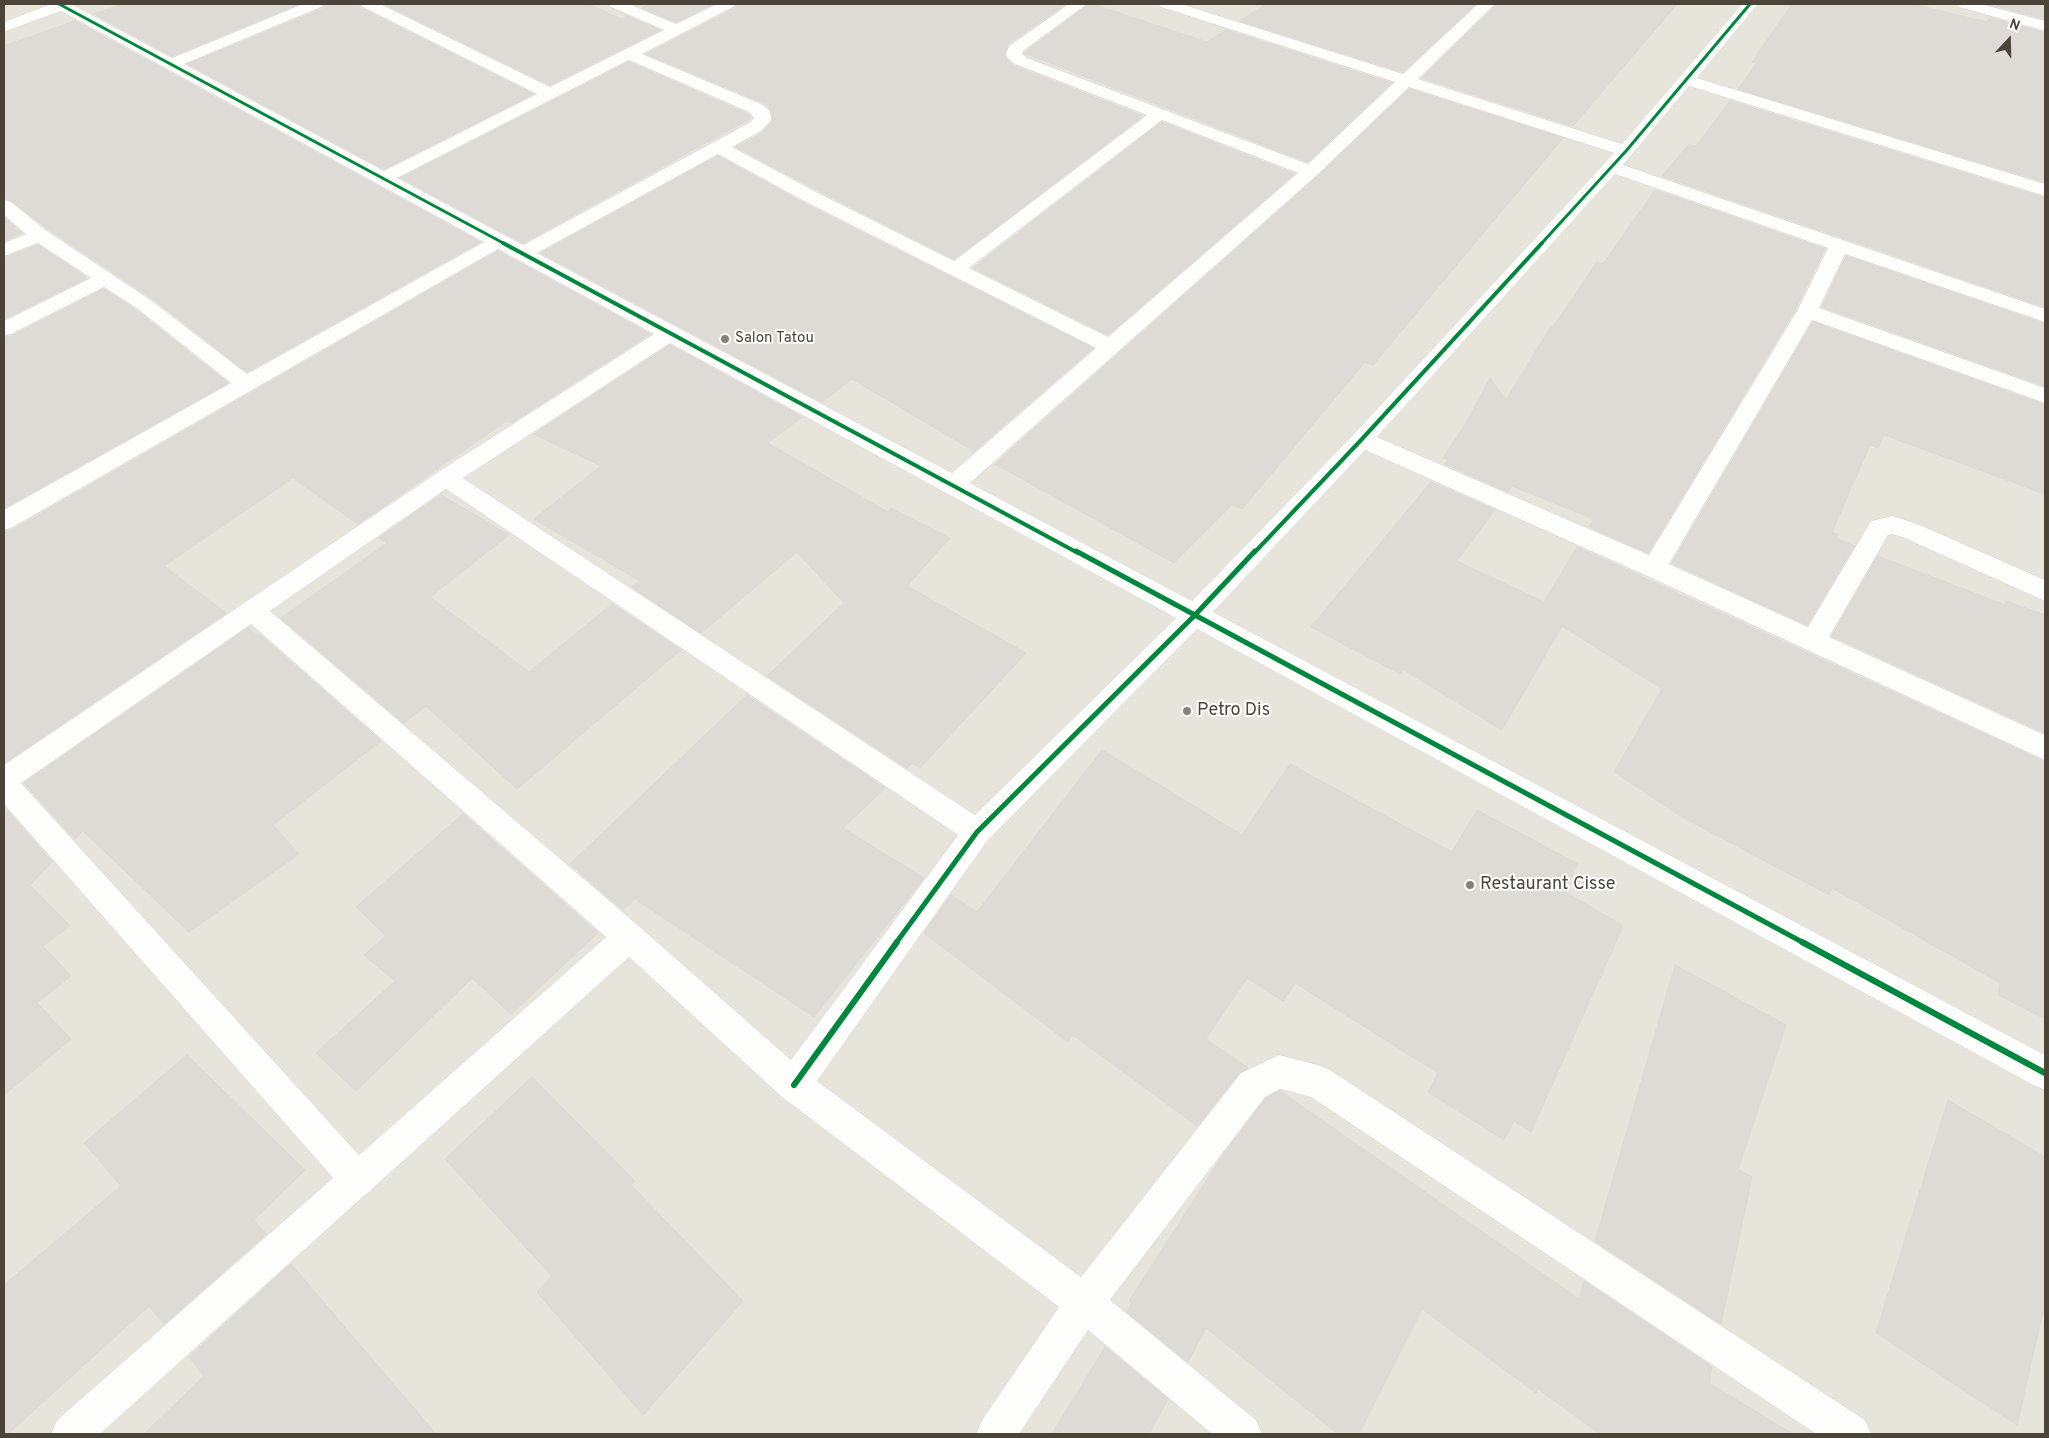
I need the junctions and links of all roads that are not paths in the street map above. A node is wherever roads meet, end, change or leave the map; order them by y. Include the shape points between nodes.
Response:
1 (62, 4) edge
2 (316, 4) edge
3 (368, 4) edge
4 (616, 4) edge
5 (728, 4) edge
6 (1079, 4) edge
7 (1166, 4) edge
8 (1486, 4) edge
9 (1750, 4) edge
10 (1964, 4) edge
11 (4, 26) edge
12 (2045, 26) edge
13 (677, 30) junction
14 (629, 54) junction
15 (171, 64) junction
16 (1686, 80) junction
17 (1405, 82) junction
18 (550, 94) junction
19 (1159, 114) junction
20 (719, 147) junction
21 (1626, 151) junction
22 (1612, 167) junction
23 (1310, 171) junction
24 (383, 178) junction
25 (2045, 190) edge
26 (4, 206) edge
27 (40, 235) junction
28 (499, 241) junction
29 (1840, 244) junction
30 (4, 250) edge
31 (522, 254) junction
32 (956, 269) junction
33 (105, 279) junction
34 (1807, 311) junction
35 (2045, 316) edge
36 (4, 329) edge
37 (670, 333) junction
38 (1111, 347) junction
39 (246, 384) junction
40 (2045, 396) edge
41 (1362, 439) junction
42 (446, 478) junction
43 (954, 485) junction
44 (4, 521) edge
45 (1654, 568) junction
46 (2045, 591) edge
47 (252, 610) junction
48 (1194, 616) junction
49 (1813, 642) junction
50 (2045, 748) edge
51 (4, 782) edge
52 (976, 832) junction
53 (629, 937) junction
54 (2045, 1073) edge
55 (794, 1085) junction
56 (358, 1180) junction
57 (1084, 1303) junction
58 (71, 1434) edge
59 (996, 1434) edge
60 (1242, 1434) edge
61 (1851, 1434) edge

1 - 11 street
1 - 15 street
2 - 15 street
3 - 18 street
4 - 13 street
5 - 13 street
6 - 19 street via 1015,49 1014,55 1022,61
7 - 17 street
8 - 17 street
9 - 16 street
10 - 12 street
13 - 14 street
14 - 18 street
14 - 20 street via 764,114 763,120 755,127
15 - 24 street
16 - 21 street
16 - 25 street
17 - 21 street
17 - 23 street
18 - 24 street
19 - 23 street
19 - 32 street
20 - 31 street
20 - 32 street
21 - 22 street
22 - 29 street
22 - 41 street
23 - 38 street
24 - 28 street
26 - 27 street
27 - 30 street
27 - 33 street
28 - 31 street
28 - 39 street
29 - 34 street
29 - 35 street
31 - 37 street
32 - 38 street
33 - 36 street
33 - 39 street via 145,305
34 - 40 street
34 - 45 street
37 - 42 street
37 - 43 street
38 - 43 street
39 - 44 street
41 - 45 street
41 - 48 street
42 - 47 street
42 - 52 street
43 - 48 street
45 - 49 street
46 - 49 street via 1911,531 1893,526 1880,527
47 - 51 street
47 - 53 street
48 - 52 street
48 - 54 street
49 - 50 street
51 - 56 street
52 - 55 street
53 - 55 street
53 - 56 street
55 - 57 street
56 - 58 street
57 - 59 street
57 - 60 street
57 - 61 street via 1253,1085 1279,1072 1318,1082

